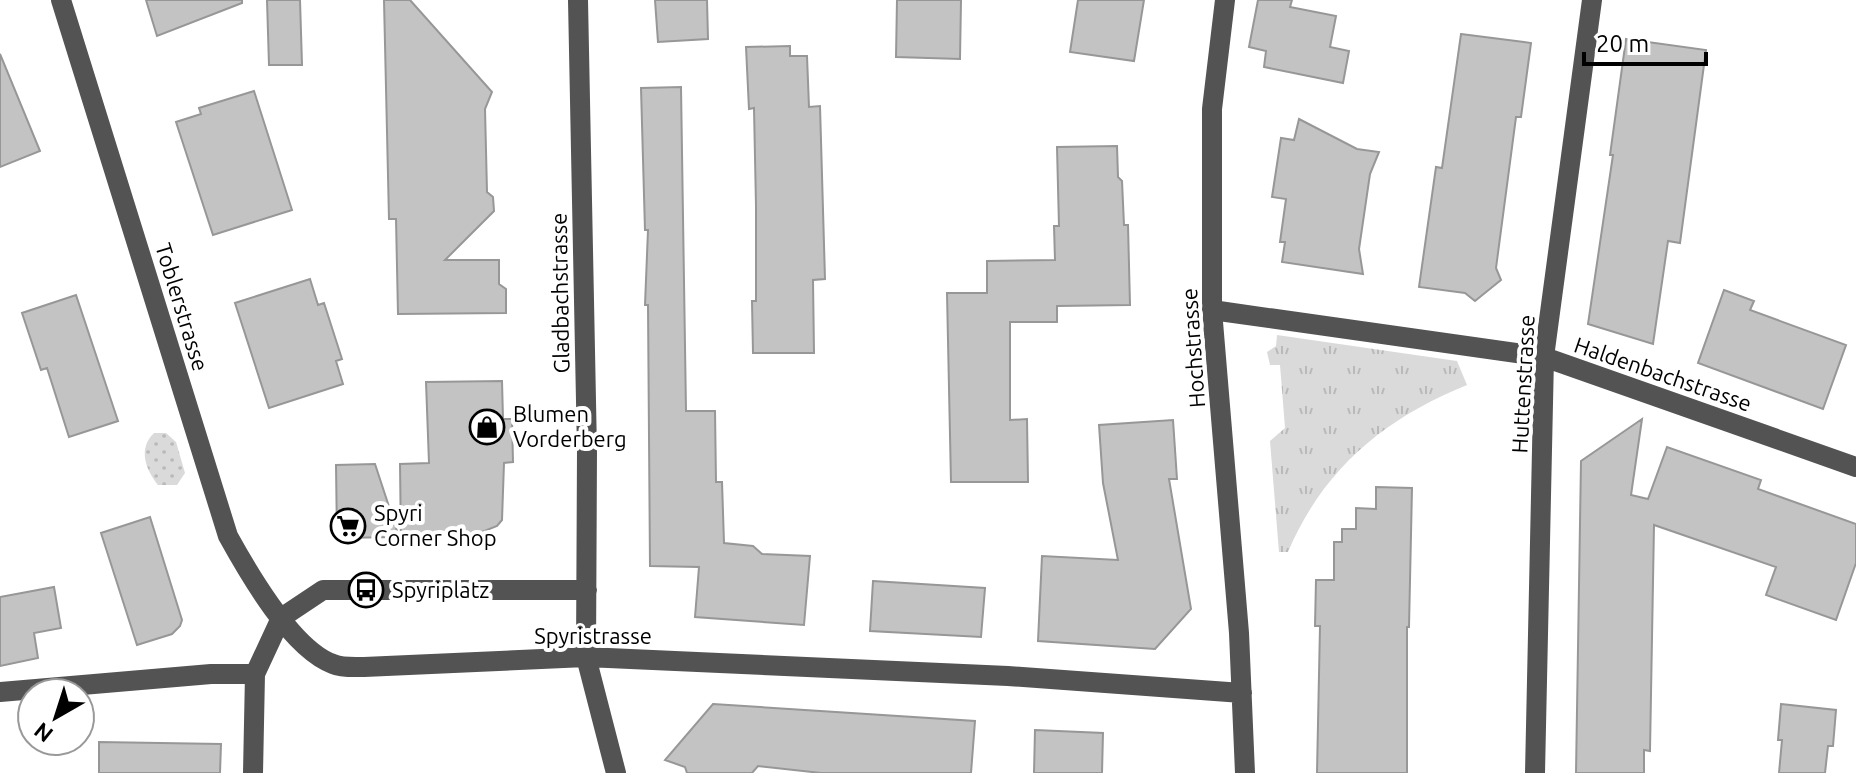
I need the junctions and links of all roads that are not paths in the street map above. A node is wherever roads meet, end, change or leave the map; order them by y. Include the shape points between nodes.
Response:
1 (61, 0) edge
2 (578, 0) edge
3 (1225, 0) edge
4 (1592, 0) edge
5 (1212, 310) junction
6 (1544, 357) junction
7 (1856, 467) edge
8 (587, 590) junction
9 (281, 618) junction
10 (586, 657) junction
11 (255, 674) junction
12 (0, 692) edge
13 (1242, 693) junction
14 (253, 773) edge
15 (616, 773) edge
16 (1245, 773) edge
17 (1535, 773) edge

1 - 9 street, Toblerstrasse via 228,536
2 - 8 street, Gladbachstrasse
3 - 5 street, Hochstrasse via 1212,109
4 - 6 street, Huttenstrasse
5 - 6 street, Haldenbachstrasse
5 - 13 street, Hochstrasse
6 - 7 street, Haldenbachstrasse
6 - 17 street, Huttenstrasse
8 - 9 street via 323,590
8 - 10 street, Gladbachstrasse
9 - 10 street, Spyristrasse via 312,653 335,666
9 - 11 street
10 - 13 street, Spyristrasse via 1008,676
10 - 15 street, Gladbachstrasse
11 - 12 street
11 - 14 street
13 - 16 street, Hochstrasse

